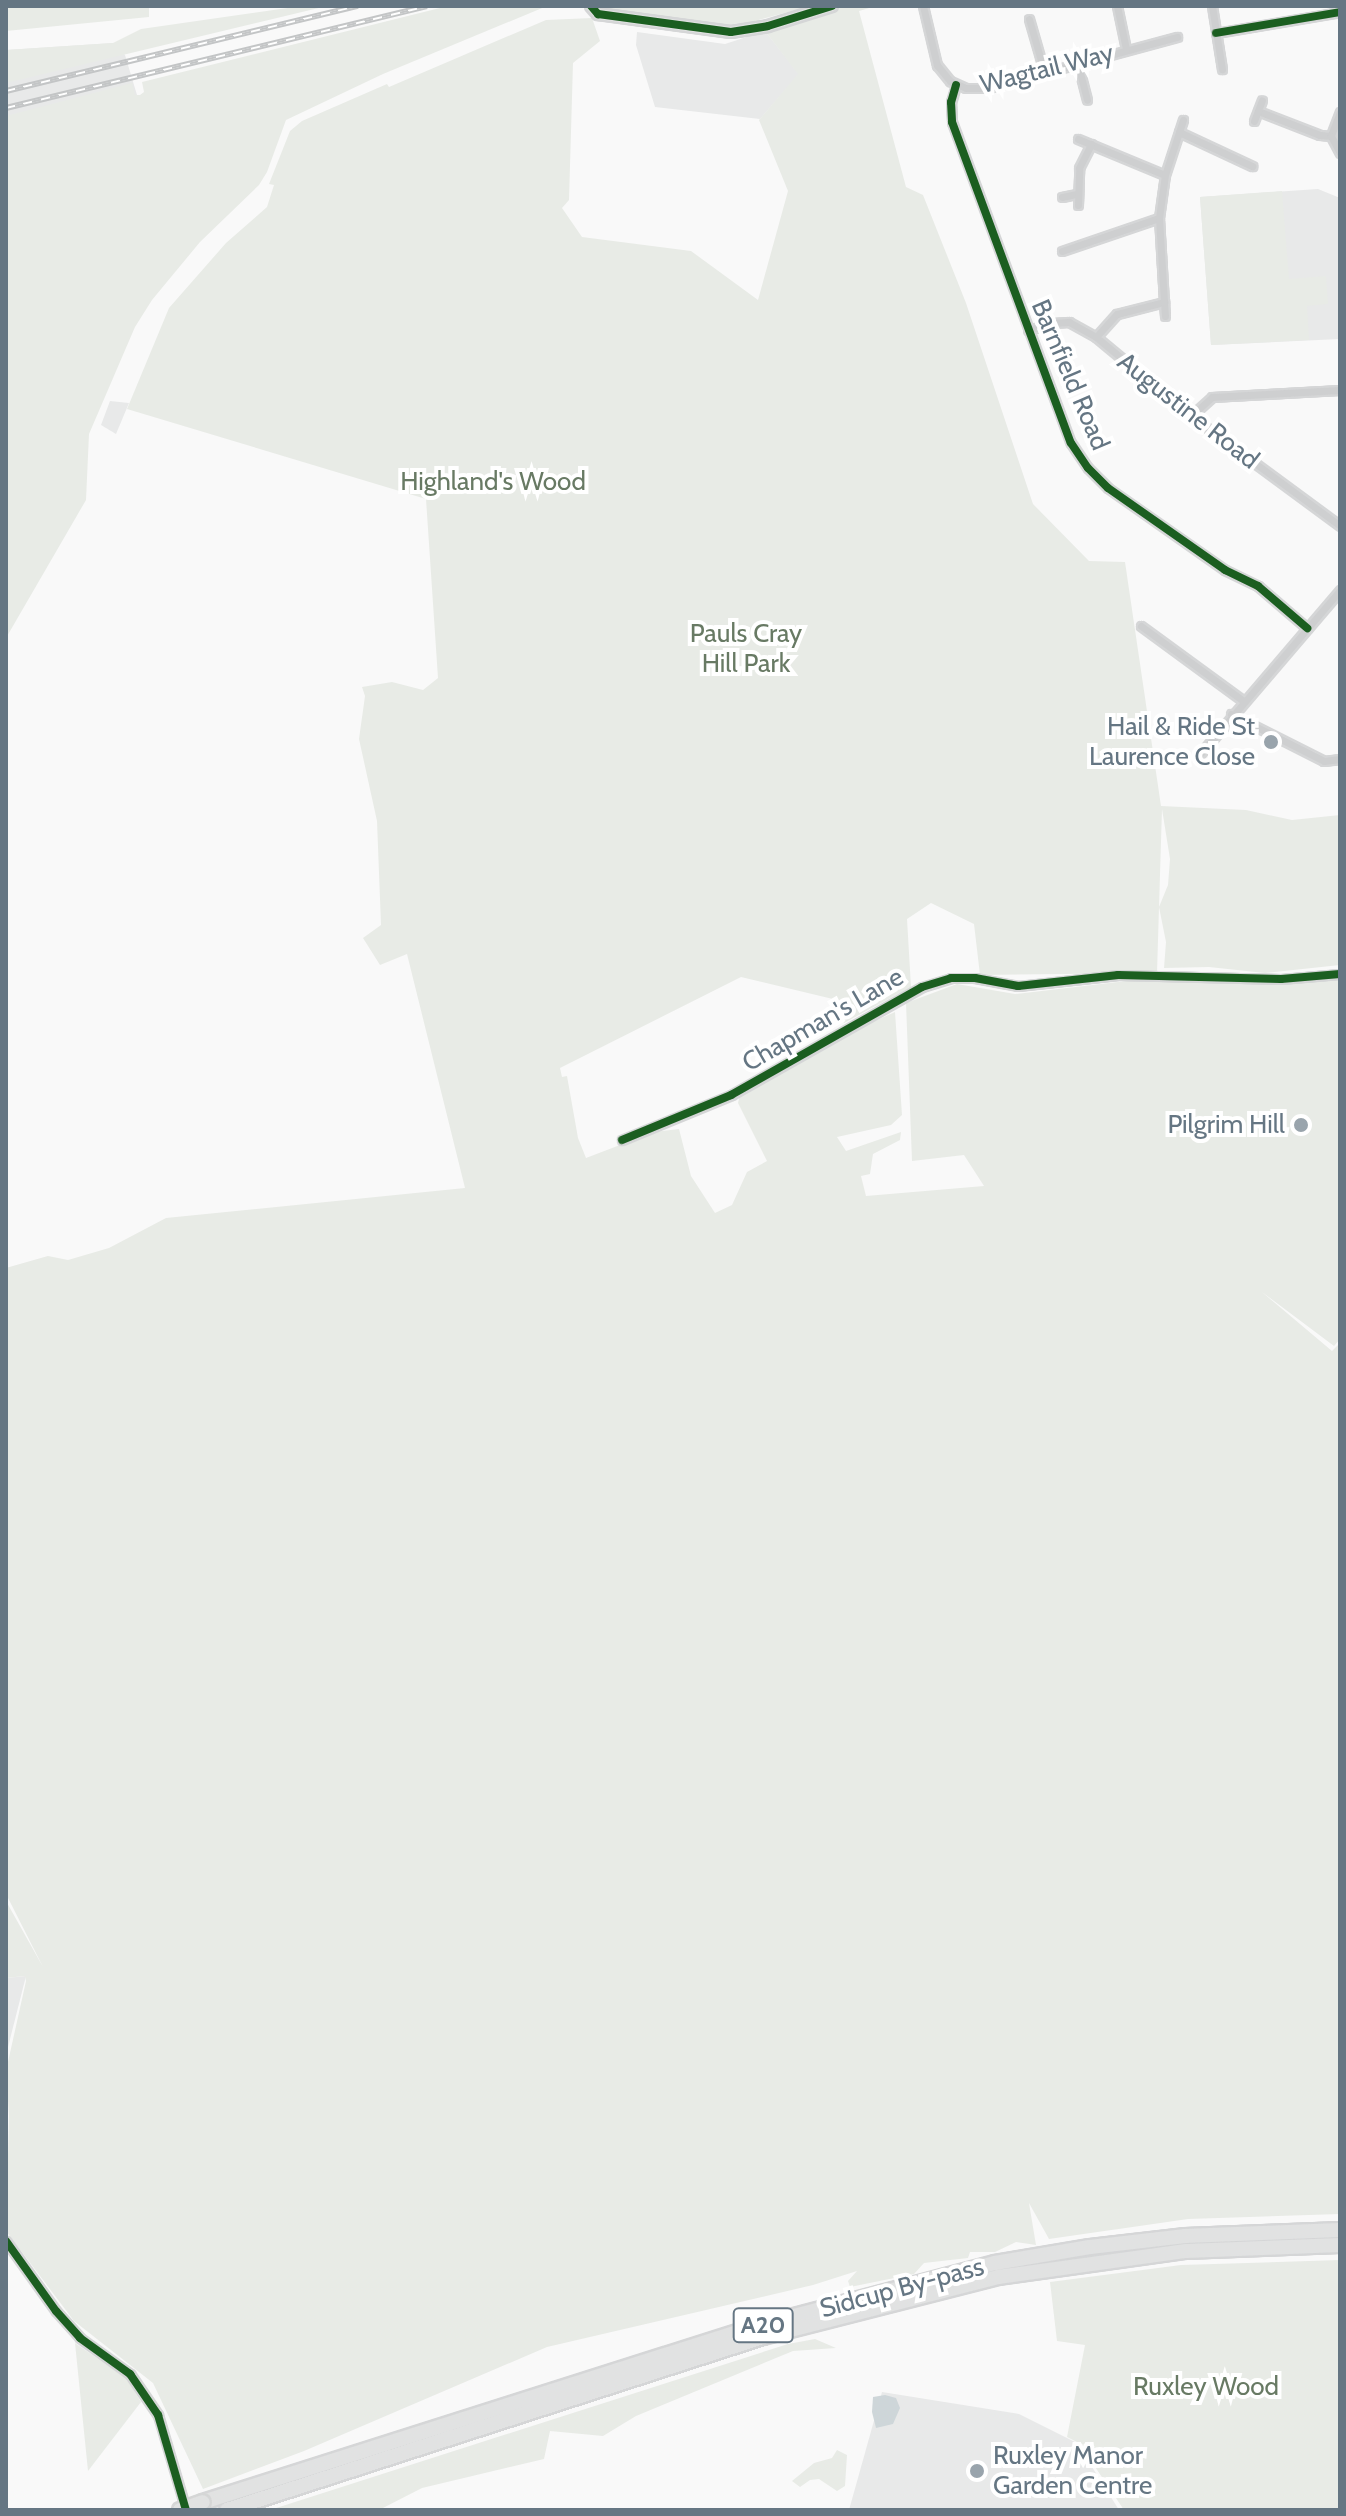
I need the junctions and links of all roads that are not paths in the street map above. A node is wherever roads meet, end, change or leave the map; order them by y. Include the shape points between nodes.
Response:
1 (832, 6) edge
2 (923, 6) edge
3 (1117, 6) edge
4 (1212, 6) edge
5 (1317, 6) edge
6 (592, 9) edge
7 (1340, 12) edge
8 (1319, 16) junction
9 (1029, 19) dead end
10 (1216, 33) junction
11 (1177, 37) dead end
12 (1126, 49) junction
13 (1077, 61) junction
14 (1222, 69) dead end
15 (1044, 71) junction
16 (956, 85) junction
17 (1087, 100) dead end
18 (1262, 100) dead end
19 (1258, 111) junction
20 (1340, 112) edge
21 (1183, 120) dead end
22 (1254, 121) dead end
23 (1179, 132) junction
24 (1331, 136) junction
25 (1078, 139) dead end
26 (1091, 144) junction
27 (1340, 153) edge
28 (1252, 166) dead end
29 (1165, 175) junction
30 (1076, 194) junction
31 (1062, 197) dead end
32 (1078, 205) dead end
33 (1159, 218) junction
34 (1074, 260) dead end
35 (1164, 302) junction
36 (1165, 316) dead end
37 (1028, 330) junction
38 (1096, 337) junction
39 (1340, 390) edge
40 (1191, 416) junction
41 (1340, 526) edge
42 (1340, 590) edge
43 (1141, 626) dead end
44 (1307, 628) junction
45 (1242, 700) junction
46 (1231, 714) junction
47 (1201, 753) dead end
48 (1340, 759) edge
49 (1340, 974) edge
50 (622, 1140) dead end
51 (1340, 2230) edge
52 (6, 2241) edge
53 (1340, 2245) edge
54 (182, 2505) edge
55 (227, 2510) edge

1 - 6 street via 731,32
2 - 16 street, Wagtail Way via 935,60
3 - 12 street
4 - 10 street
5 - 8 street
7 - 8 street
8 - 10 street
9 - 15 street
10 - 14 street
11 - 12 street, Wagtail Way
12 - 13 street, Wagtail Way
13 - 15 street, Wagtail Way
13 - 17 street
15 - 16 street, Wagtail Way via 988,88
16 - 37 street, Barnfield Road via 952,122
18 - 19 street
19 - 22 street
19 - 24 street
20 - 24 street
21 - 23 street
23 - 28 street
23 - 29 street
24 - 27 street
25 - 26 street
26 - 29 street
26 - 30 street via 1079,168
29 - 33 street
30 - 31 street
30 - 32 street
33 - 34 street via 1066,250
33 - 35 street
35 - 36 street
35 - 38 street via 1117,314
37 - 38 street, Augustine Road via 1069,322
37 - 44 street, Barnfield Road via 1071,443 1088,468 1108,488 1225,570 1258,586
38 - 40 street, Augustine Road
39 - 40 street via 1212,397
40 - 41 street, Augustine Road
42 - 44 street
43 - 45 street
44 - 45 street
45 - 46 street
46 - 47 street
46 - 48 street via 1324,761
49 - 50 street, Chapman's Lane via 1281,979 1118,975 1018,986 951,978 922,987 731,1095
51 - 54 highway, Sidcup By-pass / A20, bridge via 1185,2236 995,2263 756,2326
52 - 54 street via 64,2320 130,2374 158,2415
53 - 55 highway, Sidcup By-pass / A20 via 1186,2251 998,2277 763,2337

